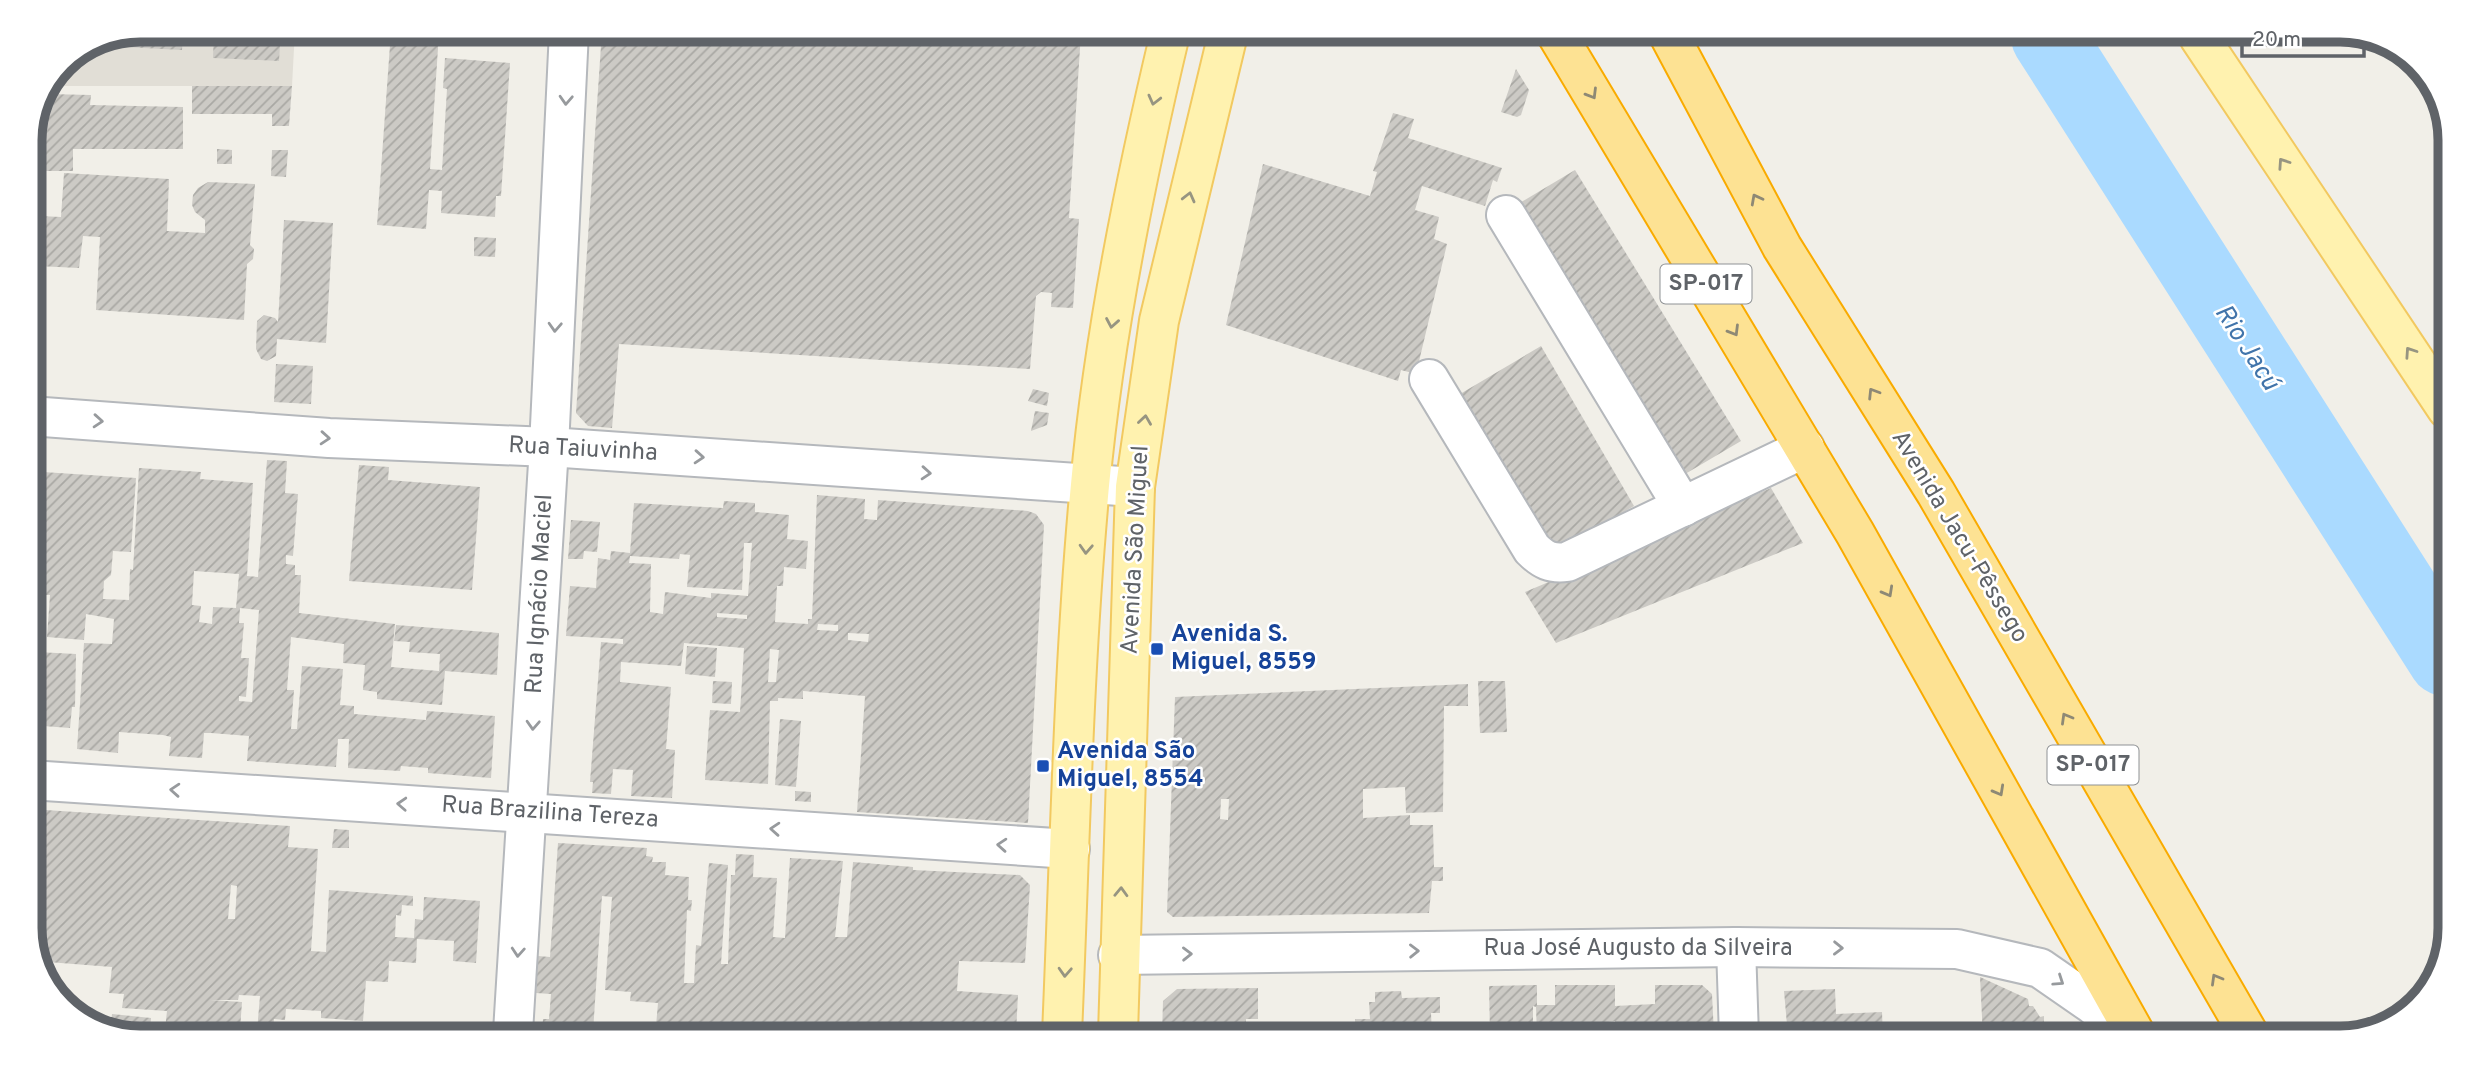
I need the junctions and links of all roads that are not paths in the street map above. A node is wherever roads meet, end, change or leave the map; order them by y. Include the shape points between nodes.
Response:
1 (568, 42) edge
2 (1168, 42) edge
3 (1226, 42) edge
4 (1561, 42) edge
5 (1673, 42) edge
6 (2202, 42) edge
7 (1506, 215) dead end
8 (1429, 379) dead end
9 (2438, 396) edge
10 (42, 416) edge
11 (549, 447) junction
12 (1805, 448) junction
13 (1090, 485) junction
14 (1135, 487) junction
15 (1683, 507) junction
16 (42, 781) edge
17 (528, 811) junction
18 (1070, 849) junction
19 (1736, 947) junction
20 (1118, 955) junction
21 (513, 1026) edge
22 (1062, 1026) edge
23 (1118, 1026) edge
24 (1740, 1026) edge
25 (2121, 1026) edge
26 (2129, 1026) edge
27 (2244, 1026) edge

1 -> 11 street, Rua Ignácio Maciel
2 -> 13 main road, Avenida São Miguel via 1116,304
14 -> 3 main road, Avenida São Miguel via 1159,321
4 -> 12 highway, SP-017
27 -> 5 highway, Avenida Jacu-Pêssego / SP-017 via 1936,492 1782,247
9 -> 6 main road
7 - 15 street
8 - 15 street via 1542,559 1554,564 1567,562
10 -> 11 street, Rua Taiuvinha via 329,438
11 -> 13 street, Rua Taiuvinha
11 -> 17 street, Rua Ignácio Maciel
12 - 15 street
12 -> 26 highway, SP-017
13 - 14 street, Rua Taiuvinha
13 -> 18 main road, Avenida São Miguel
20 -> 14 main road, Avenida São Miguel
17 -> 16 street, Rua Brazilina Tereza
18 -> 17 street, Rua Brazilina Tereza
17 -> 21 street, Rua Ignácio Maciel
18 -> 22 main road, Avenida São Miguel
20 -> 19 street, Rua José Augusto da Silveira
19 - 24 street
19 -> 25 street, Rua José Augusto da Silveira via 1957,949 2040,968
20 - 23 main road, Avenida São Miguel

